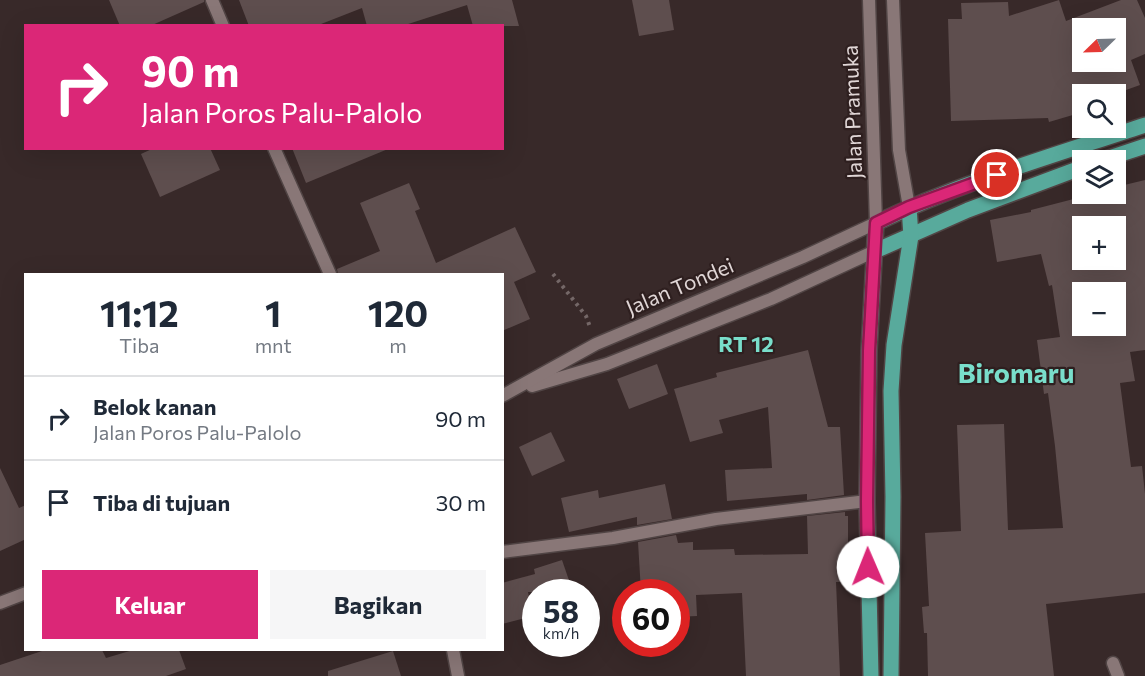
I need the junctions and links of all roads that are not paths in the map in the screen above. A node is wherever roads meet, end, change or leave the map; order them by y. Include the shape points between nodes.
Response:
1 (212, 0) edge
2 (869, 0) edge
3 (893, 0) edge
4 (222, 24) edge
5 (1145, 125) edge
6 (1145, 146) edge
7 (275, 150) edge
8 (1126, 152) edge
9 (1072, 171) edge
10 (909, 207) junction
11 (876, 223) junction
12 (911, 236) junction
13 (875, 251) junction
14 (330, 273) edge
15 (507, 394) edge
16 (867, 501) junction
17 (504, 552) edge
18 (24, 594) edge
19 (0, 603) edge
20 (453, 651) edge
21 (1113, 663) dead end
22 (458, 676) edge
23 (870, 676) edge
24 (891, 676) edge
25 (1118, 676) edge

1 - 4 street
2 - 11 street, Jalan Pramuka
3 - 10 street via 899,150
5 - 10 main road
6 - 8 main road
7 - 14 street
9 - 12 main road via 989,201
10 - 11 main road
10 - 12 main road
11 - 13 main road
11 - 15 street, Jalan Tondei via 596,344
12 - 13 main road
12 - 24 main road via 891,391
13 - 15 street via 771,299 607,364
13 - 16 main road
16 - 17 street via 716,519 613,538
16 - 23 main road
18 - 19 street
20 - 22 street
21 - 25 street

